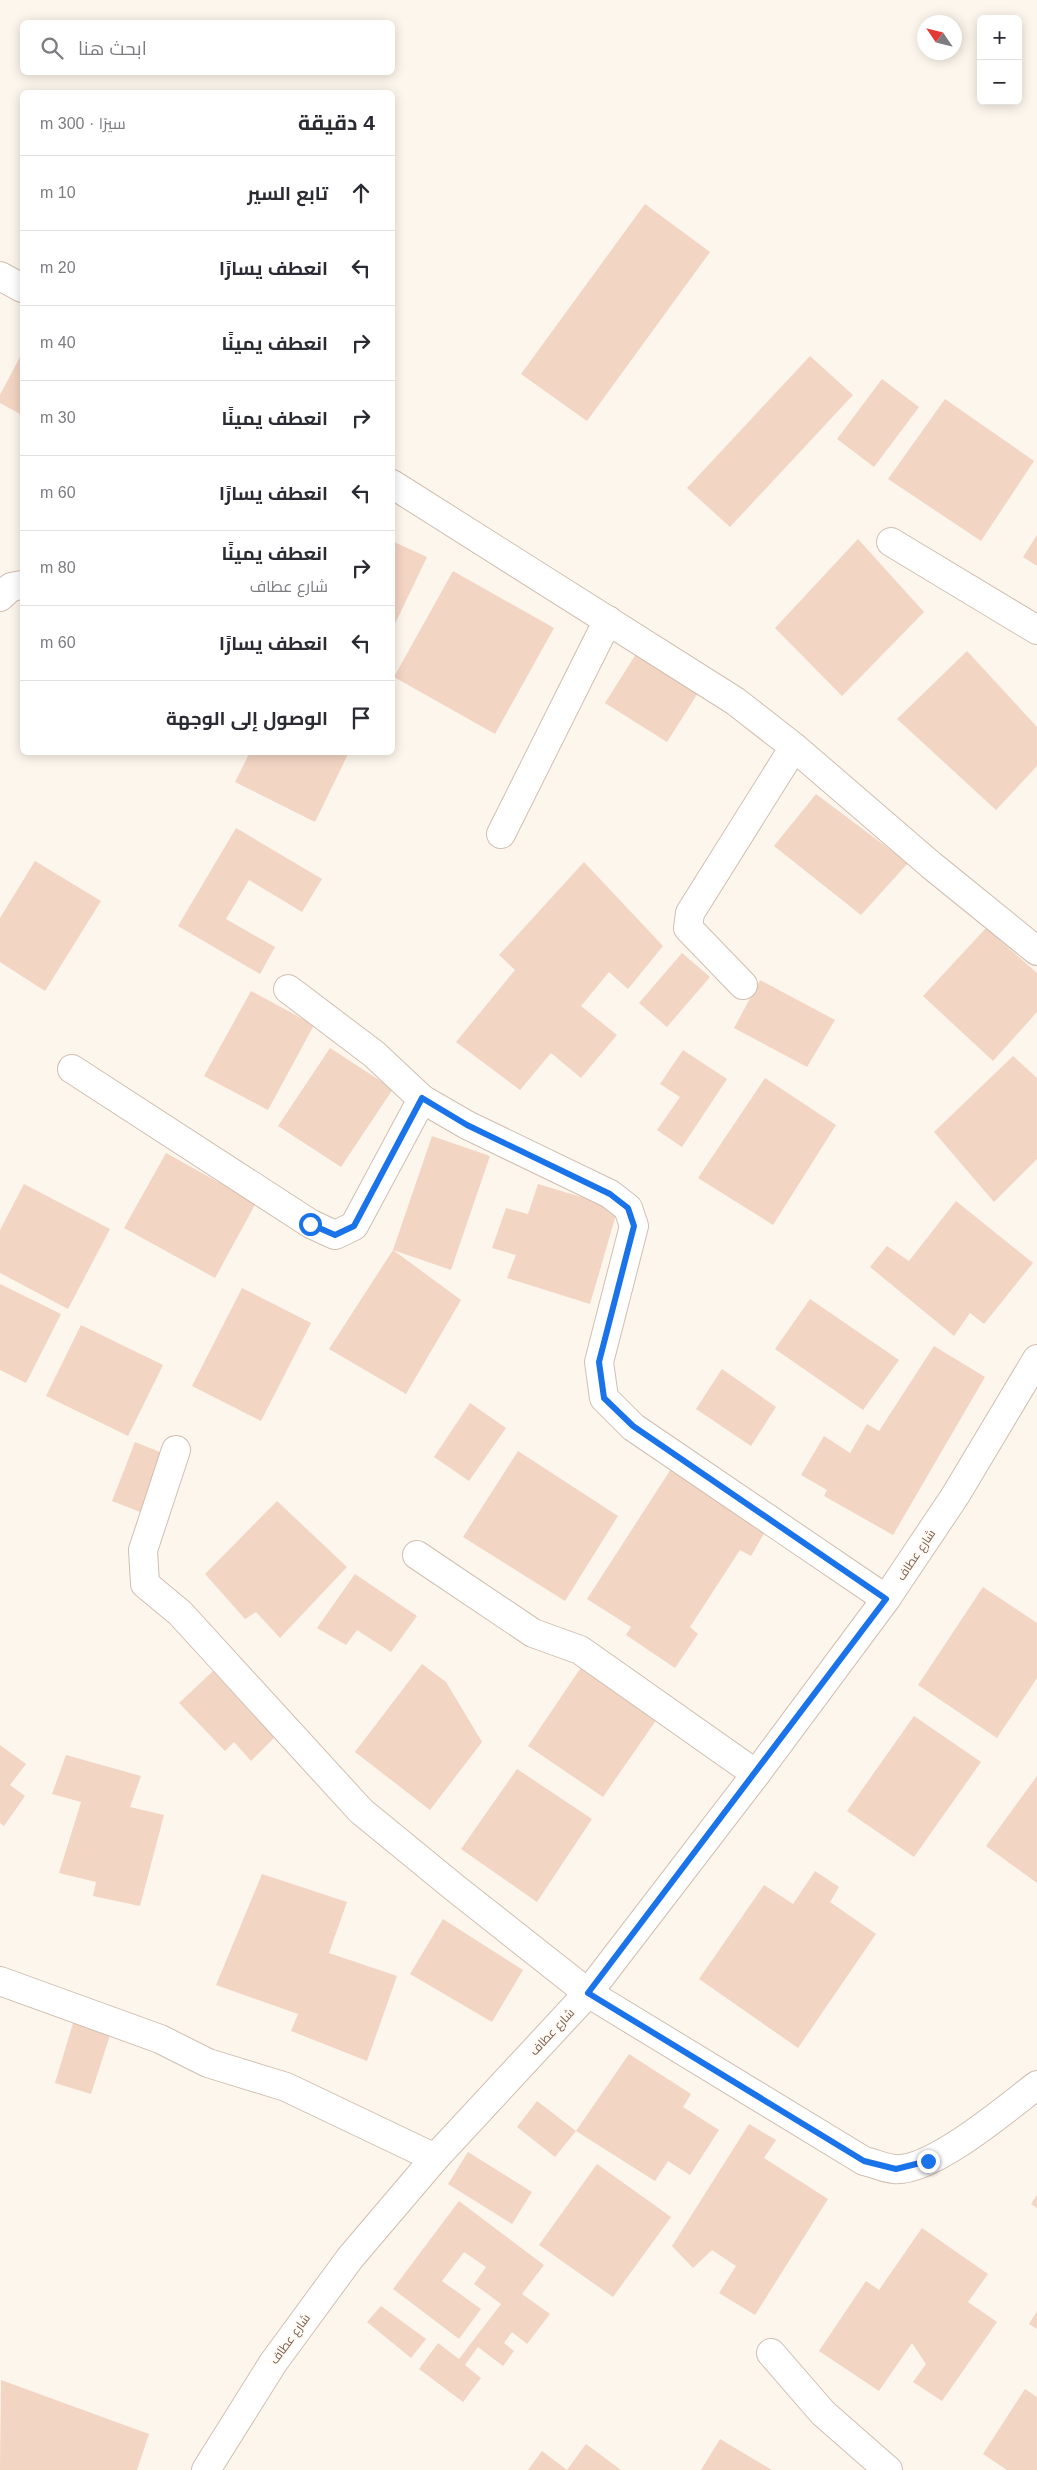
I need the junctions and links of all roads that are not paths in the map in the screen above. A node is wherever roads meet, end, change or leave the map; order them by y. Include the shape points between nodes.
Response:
1 (0, 276) edge
2 (20, 287) edge
3 (395, 486) edge
4 (891, 542) dead end
5 (20, 585) edge
6 (0, 597) edge
7 (608, 620) junction
8 (1037, 630) edge
9 (794, 747) junction
10 (501, 834) dead end
11 (1037, 951) edge
12 (743, 985) dead end
13 (288, 988) dead end
14 (72, 1069) dead end
15 (422, 1098) junction
16 (1037, 1358) edge
17 (176, 1450) dead end
18 (417, 1555) dead end
19 (886, 1599) junction
20 (756, 1774) junction
21 (0, 1981) edge
22 (588, 1993) junction
23 (1037, 2085) edge
24 (435, 2158) junction
25 (771, 2353) dead end
26 (206, 2470) edge
27 (888, 2470) edge

1 - 2 street
3 - 7 street
4 - 8 street
5 - 6 street via 11,587
7 - 9 street via 735,701
7 - 10 street
9 - 11 street
9 - 12 street via 690,913 688,928
13 - 15 street via 374,1054
14 - 15 street via 310,1224 335,1235 354,1226
15 - 19 street via 467,1125 610,1194 628,1208 634,1226 599,1362 604,1398 633,1426
16 - 19 street, شارع عطاف via 955,1496
17 - 22 street via 143,1550 145,1584 180,1614 361,1811
18 - 20 street via 533,1633 580,1650
19 - 20 street, شارع عطاف
20 - 22 street, شارع عطاف
21 - 24 street via 160,2039 208,2063 286,2087
22 - 23 street via 864,2161 896,2169 928,2161 957,2145
22 - 24 street, شارع عطاف
24 - 26 street, شارع عطاف via 350,2258 278,2355
25 - 27 street via 823,2414

